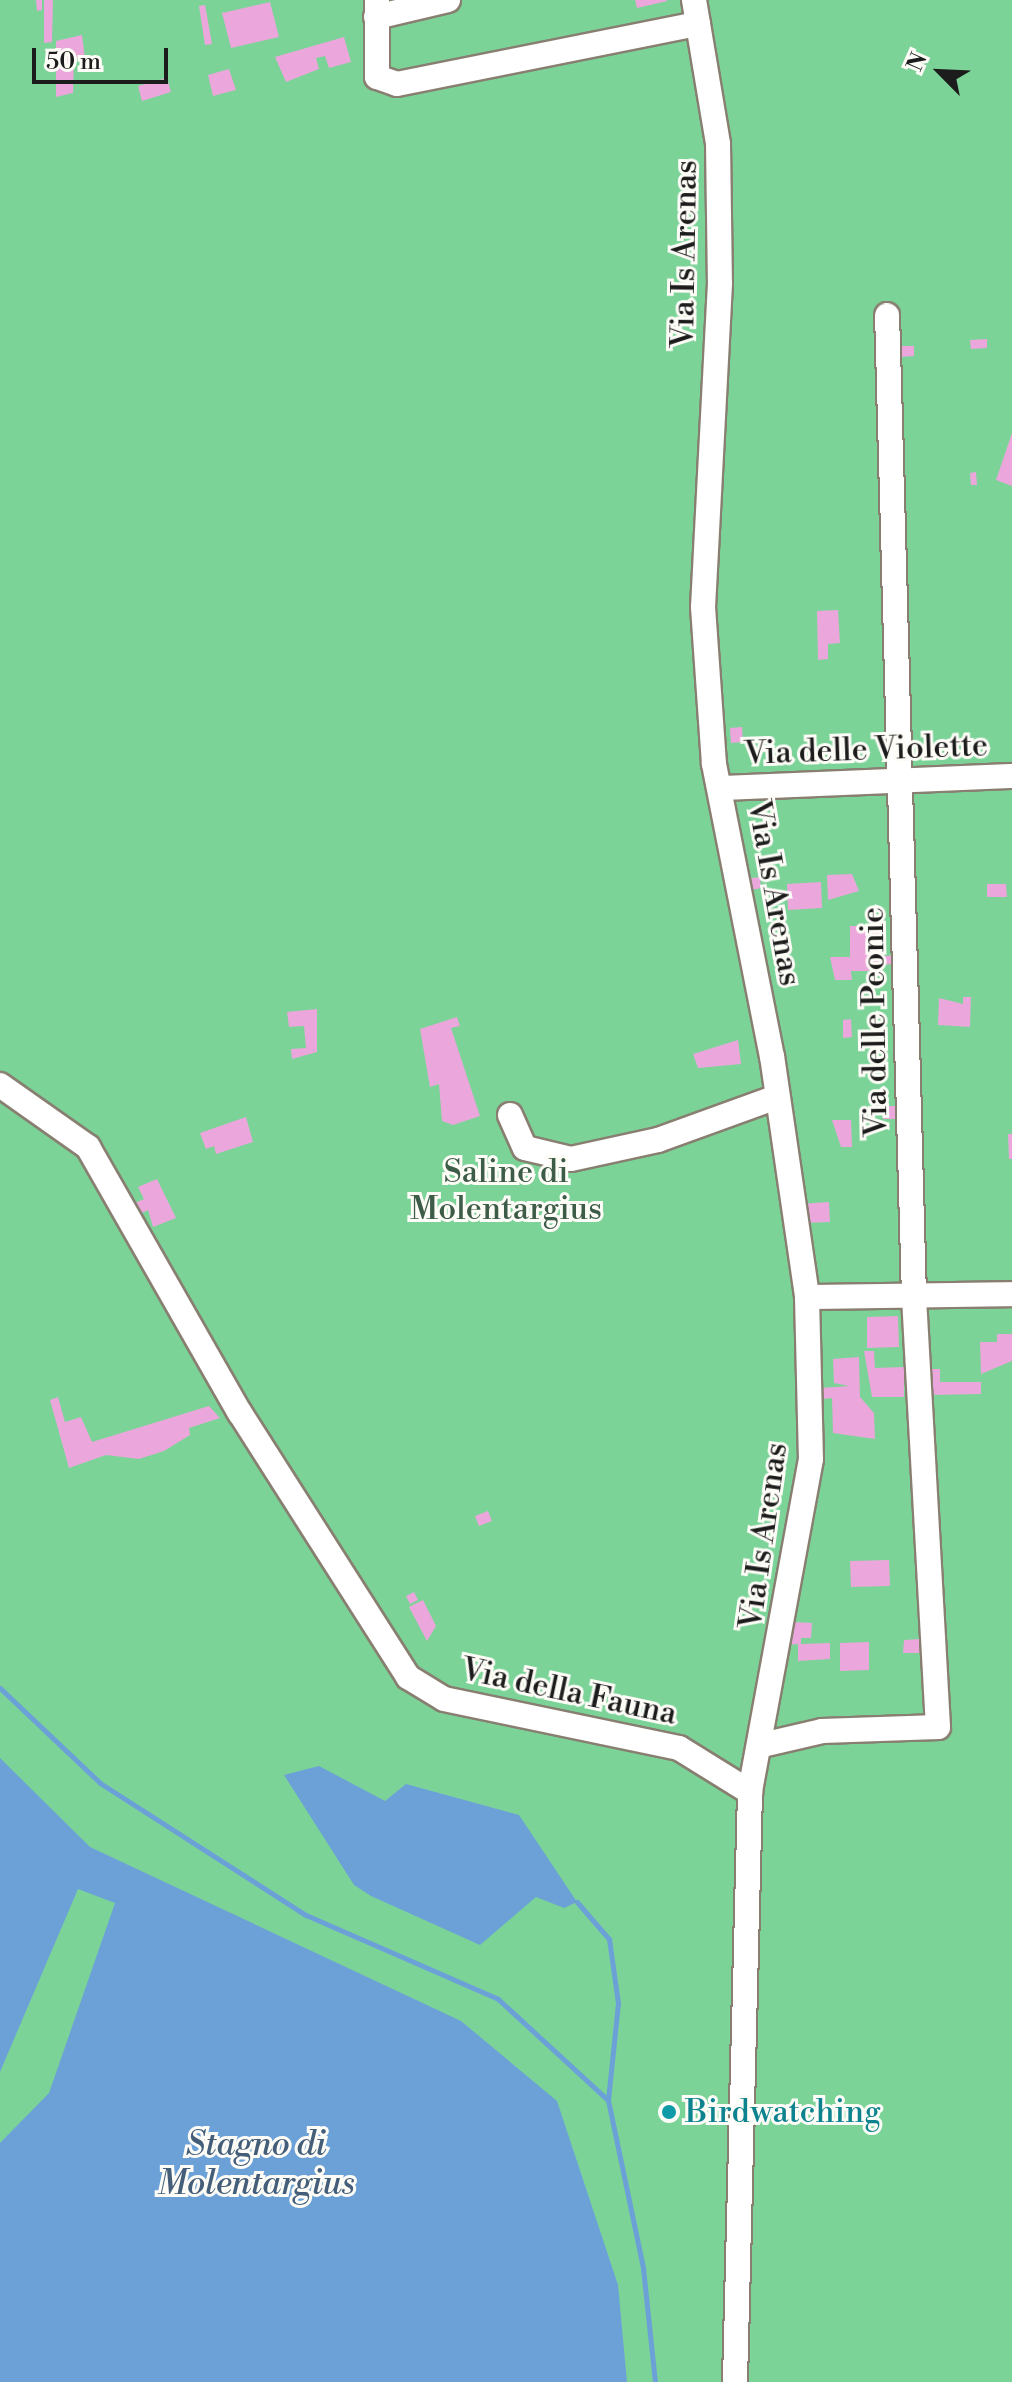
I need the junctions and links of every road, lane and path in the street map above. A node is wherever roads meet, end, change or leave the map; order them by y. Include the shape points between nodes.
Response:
1 (448, 0) edge
2 (377, 8) edge
3 (696, 12) edge
4 (887, 315) dead end
5 (1012, 776) edge
6 (902, 780) junction
7 (723, 788) junction
8 (0, 1085) edge
9 (777, 1097) junction
10 (510, 1115) dead end
11 (1012, 1294) edge
12 (807, 1297) junction
13 (914, 1297) junction
14 (762, 1745) junction
15 (750, 1792) junction
16 (735, 2382) edge

1 - 2 street
2 - 3 street via 377,77 397,84
3 - 7 street, Via Is Arenas via 718,144 720,283 703,607 714,764
4 - 6 street, Via delle Peonie
5 - 6 street, Via delle Violette
6 - 7 street, Via delle Violette
6 - 13 street, Via delle Peonie
7 - 9 street, Via Is Arenas
8 - 15 street, Via della Fauna via 88,1147 240,1413 408,1677 444,1699 679,1748
9 - 10 street via 658,1140 571,1159 525,1148
9 - 12 street, Via Is Arenas
11 - 13 street
12 - 13 street
12 - 14 street, Via Is Arenas via 811,1459
13 - 14 street, Via delle Peonie via 938,1727 822,1731
14 - 15 street, Via Is Arenas
15 - 16 street

